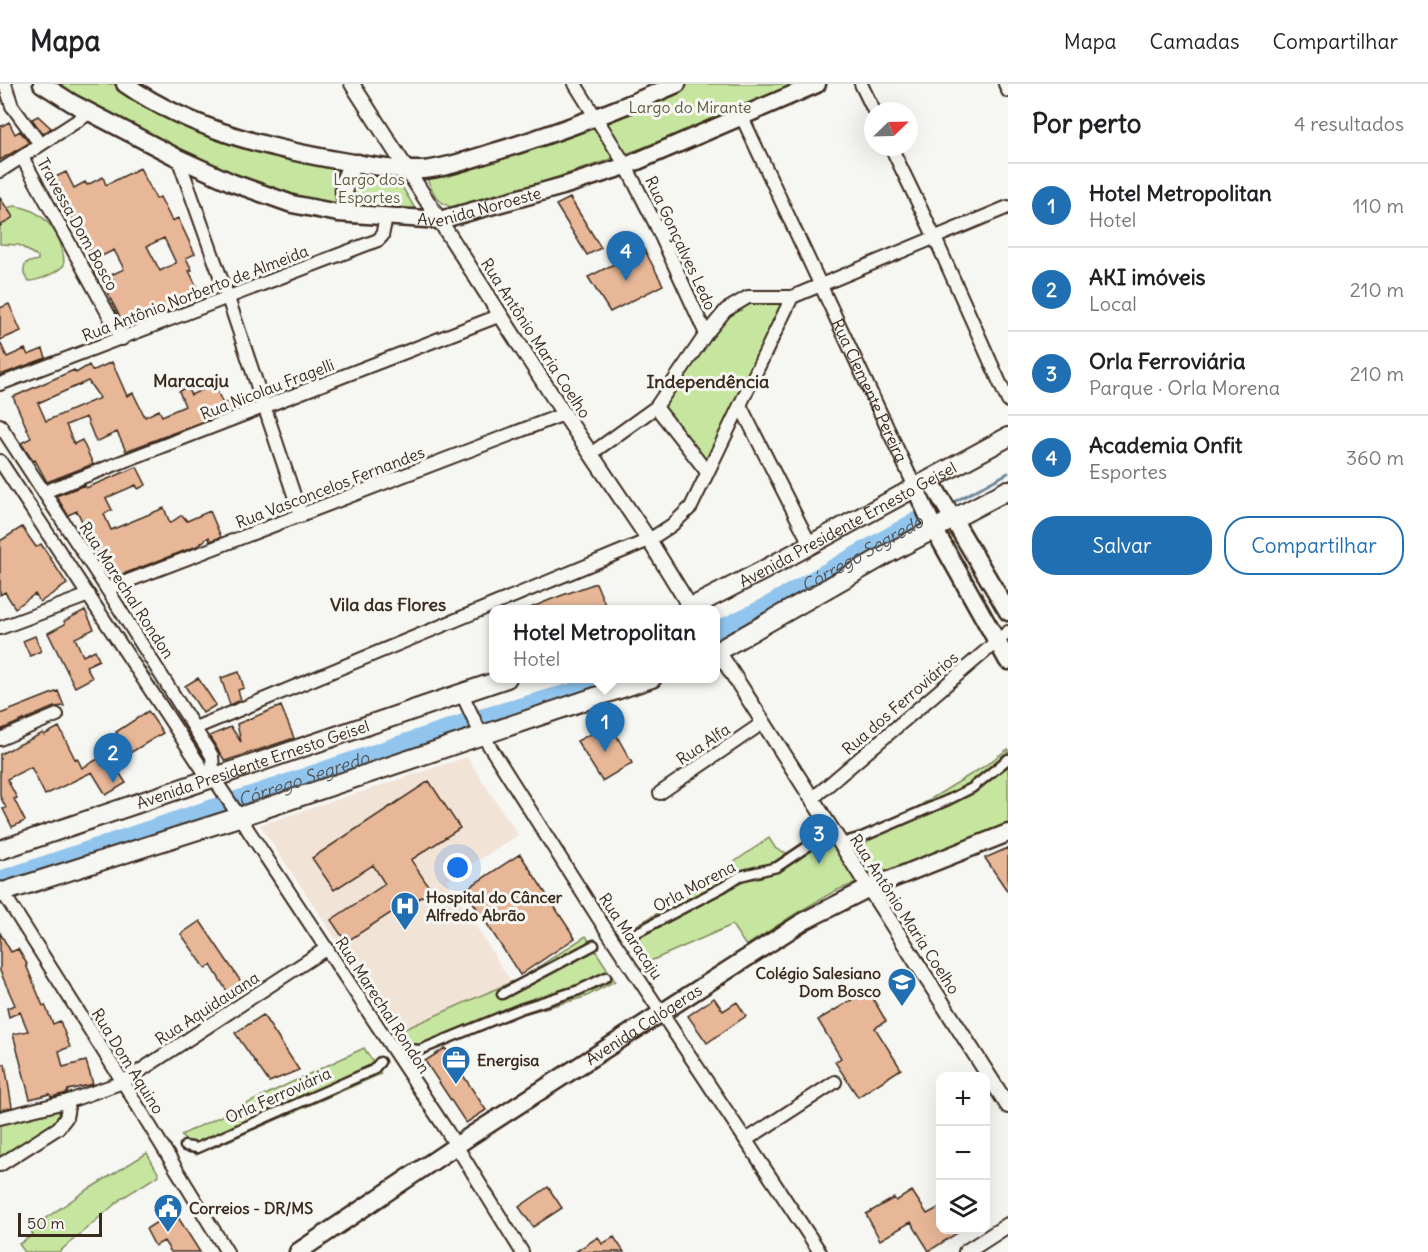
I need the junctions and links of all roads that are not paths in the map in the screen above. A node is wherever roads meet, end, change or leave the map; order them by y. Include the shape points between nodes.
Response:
1 (5, 84) edge
2 (42, 84) edge
3 (125, 84) edge
4 (352, 84) edge
5 (575, 84) edge
6 (678, 84) edge
7 (818, 84) edge
8 (861, 84) edge
9 (1005, 84) edge
10 (1008, 91) edge
11 (870, 102) edge
12 (91, 112) junction
13 (741, 115) junction
14 (597, 118) junction
15 (40, 144) junction
16 (895, 156) edge
17 (22, 157) junction
18 (178, 158) junction
19 (358, 164) junction
20 (626, 166) junction
21 (407, 170) junction
22 (0, 171) edge
23 (1008, 207) edge
24 (354, 214) junction
25 (386, 217) junction
26 (440, 220) junction
27 (935, 238) junction
28 (820, 285) junction
29 (792, 297) junction
30 (228, 298) junction
31 (501, 315) junction
32 (706, 334) junction
33 (122, 339) junction
34 (0, 384) edge
35 (1008, 401) edge
36 (656, 407) junction
37 (741, 407) junction
38 (265, 408) junction
39 (564, 414) junction
40 (0, 425) edge
41 (1008, 437) edge
42 (592, 453) junction
43 (0, 461) edge
44 (707, 472) junction
45 (925, 488) junction
46 (1008, 490) edge
47 (44, 492) junction
48 (949, 514) junction
49 (301, 516) junction
50 (931, 523) junction
51 (649, 540) junction
52 (810, 544) junction
53 (107, 589) junction
54 (89, 595) junction
55 (492, 605) edge
56 (687, 605) edge
57 (696, 605) edge
58 (489, 606) edge
59 (1008, 612) edge
60 (0, 628) edge
61 (1003, 637) edge
62 (720, 648) edge
63 (720, 655) edge
64 (1008, 661) edge
65 (496, 683) edge
66 (636, 683) edge
67 (464, 698) junction
68 (57, 716) dead end
69 (764, 722) junction
70 (195, 728) junction
71 (481, 732) junction
72 (0, 739) edge
73 (1008, 759) edge
74 (216, 780) junction
75 (660, 793) dead end
76 (812, 799) junction
77 (236, 813) junction
78 (832, 830) junction
79 (1008, 833) edge
80 (841, 843) junction
81 (0, 850) edge
82 (869, 888) junction
83 (1, 891) edge
84 (632, 935) dead end
85 (594, 945) dead end
86 (327, 948) junction
87 (606, 977) dead end
88 (502, 994) dead end
89 (663, 1013) junction
90 (409, 1049) dead end
91 (380, 1062) dead end
92 (123, 1082) junction
93 (835, 1082) dead end
94 (69, 1101) junction
95 (1008, 1106) edge
96 (0, 1118) edge
97 (746, 1140) junction
98 (184, 1146) dead end
99 (456, 1146) junction
100 (0, 1165) edge
101 (1008, 1225) edge
102 (227, 1252) edge
103 (298, 1252) edge
104 (522, 1252) edge
105 (820, 1252) edge
106 (966, 1252) edge

1 - 15 street via 12,105
2 - 12 main road, Avenida Noroeste
3 - 19 main road via 171,111 216,129 291,152
4 - 21 street, Rua Antônio Maria Coelho
5 - 14 street, Rua Gonçalves Ledo
6 - 14 main road
7 - 13 main road, Avenida Noroeste
8 - 11 street
9 - 10 street
12 - 15 street
12 - 18 main road, Avenida Noroeste
13 - 20 main road, Avenida Noroeste
13 - 28 street, Rua Clemente Pereira
14 - 20 street, Rua Gonçalves Ledo
14 - 21 main road via 474,158
15 - 17 street
16 - 27 street
17 - 22 street
17 - 33 street, Travessa Dom Bosco
18 - 24 main road, Avenida Noroeste via 292,204
18 - 30 street
19 - 21 main road
19 - 24 main road via 347,172 344,184 347,203
20 - 26 main road, Avenida Noroeste
20 - 32 street, Rua Gonçalves Ledo
21 - 26 street, Rua Antônio Maria Coelho
23 - 27 street
24 - 25 main road, Avenida Noroeste
25 - 26 main road, Avenida Noroeste
25 - 30 street, Rua Antônio Norberto de Almeida via 378,240
26 - 31 street, Rua Antônio Maria Coelho
27 - 28 street
27 - 35 street
28 - 29 street
28 - 45 street, Rua Clemente Pereira
29 - 32 street via 748,297 726,310
29 - 37 street
30 - 33 street, Rua Antônio Norberto de Almeida
30 - 38 street
31 - 38 street, Rua Nicolau Fragelli
31 - 39 street, Rua Antônio Maria Coelho
32 - 36 street
33 - 34 street, Rua Antônio Norberto de Almeida
36 - 42 street
36 - 44 street
37 - 44 street
37 - 52 street
38 - 47 street, Rua Nicolau Fragelli
38 - 49 street
39 - 42 street, Rua Antônio Maria Coelho
39 - 49 street, Rua Vasconcelos Fernandes
40 - 47 street, Rua Marechal Rondon
41 - 45 main road, Avenida Presidente Ernesto Geisel
42 - 51 street, Rua Antônio Maria Coelho
43 - 54 street, Rua Marechal Rondon
44 - 51 street via 691,507
45 - 48 main road, Rua Clemente Pereira
45 - 50 main road, Rua Clemente Pereira
45 - 52 main road, Avenida Presidente Ernesto Geisel
46 - 48 main road
47 - 53 street, Rua Marechal Rondon
48 - 50 main road
48 - 59 main road, Rua Clemente Pereira
49 - 53 street, Rua Vasconcelos Fernandes
50 - 61 main road, Rua Clemente Pereira
50 - 62 main road via 850,575
51 - 55 street
51 - 56 street, Rua Antônio Maria Coelho
52 - 57 main road, Avenida Presidente Ernesto Geisel
53 - 70 street, Rua Marechal Rondon
54 - 60 street
54 - 74 street, Rua Marechal Rondon via 203,770
58 - 70 street
61 - 64 main road, Rua Clemente Pereira
61 - 76 street, Rua dos Ferroviários
63 - 69 street, Rua Antônio Maria Coelho
65 - 67 main road, Avenida Presidente Ernesto Geisel
66 - 71 main road
67 - 71 street, Rua Maracaju
67 - 74 main road, Avenida Presidente Ernesto Geisel
68 - 72 street
69 - 75 street, Rua Alfa
69 - 76 street, Rua Antônio Maria Coelho
70 - 74 street, Rua Marechal Rondon via 212,756
71 - 77 main road
71 - 89 street, Rua Maracaju
73 - 80 street via 972,788
74 - 77 street, Rua Marechal Rondon
74 - 81 main road, Avenida Presidente Ernesto Geisel
76 - 78 street, Rua Antônio Maria Coelho
77 - 83 main road
77 - 86 street, Rua Marechal Rondon
78 - 80 street, Rua Antônio Maria Coelho
78 - 84 street, Orla Morena via 777,867 740,876
79 - 82 main road, Avenida Calógeras
80 - 82 street, Rua Antônio Maria Coelho
82 - 89 main road, Avenida Calógeras via 804,921
82 - 95 street, Rua Antônio Maria Coelho
83 - 92 street, Rua Dom Aquino
85 - 88 street
86 - 92 street, Rua Aquidauana
86 - 99 street, Rua Marechal Rondon
87 - 90 street via 420,1050
89 - 97 street, Rua Maracaju
89 - 99 main road, Avenida Calógeras
91 - 98 street, Orla Ferroviária via 373,1070 197,1148
92 - 94 street, Rua Aquidauana
92 - 102 street, Rua Dom Aquino
93 - 97 street
94 - 96 street, Rua Aquidauana
94 - 100 street via 66,1118 58,1128
97 - 105 street, Rua Maracaju
99 - 103 main road, Avenida Calógeras
99 - 104 street, Rua Marechal Rondon
101 - 106 street

